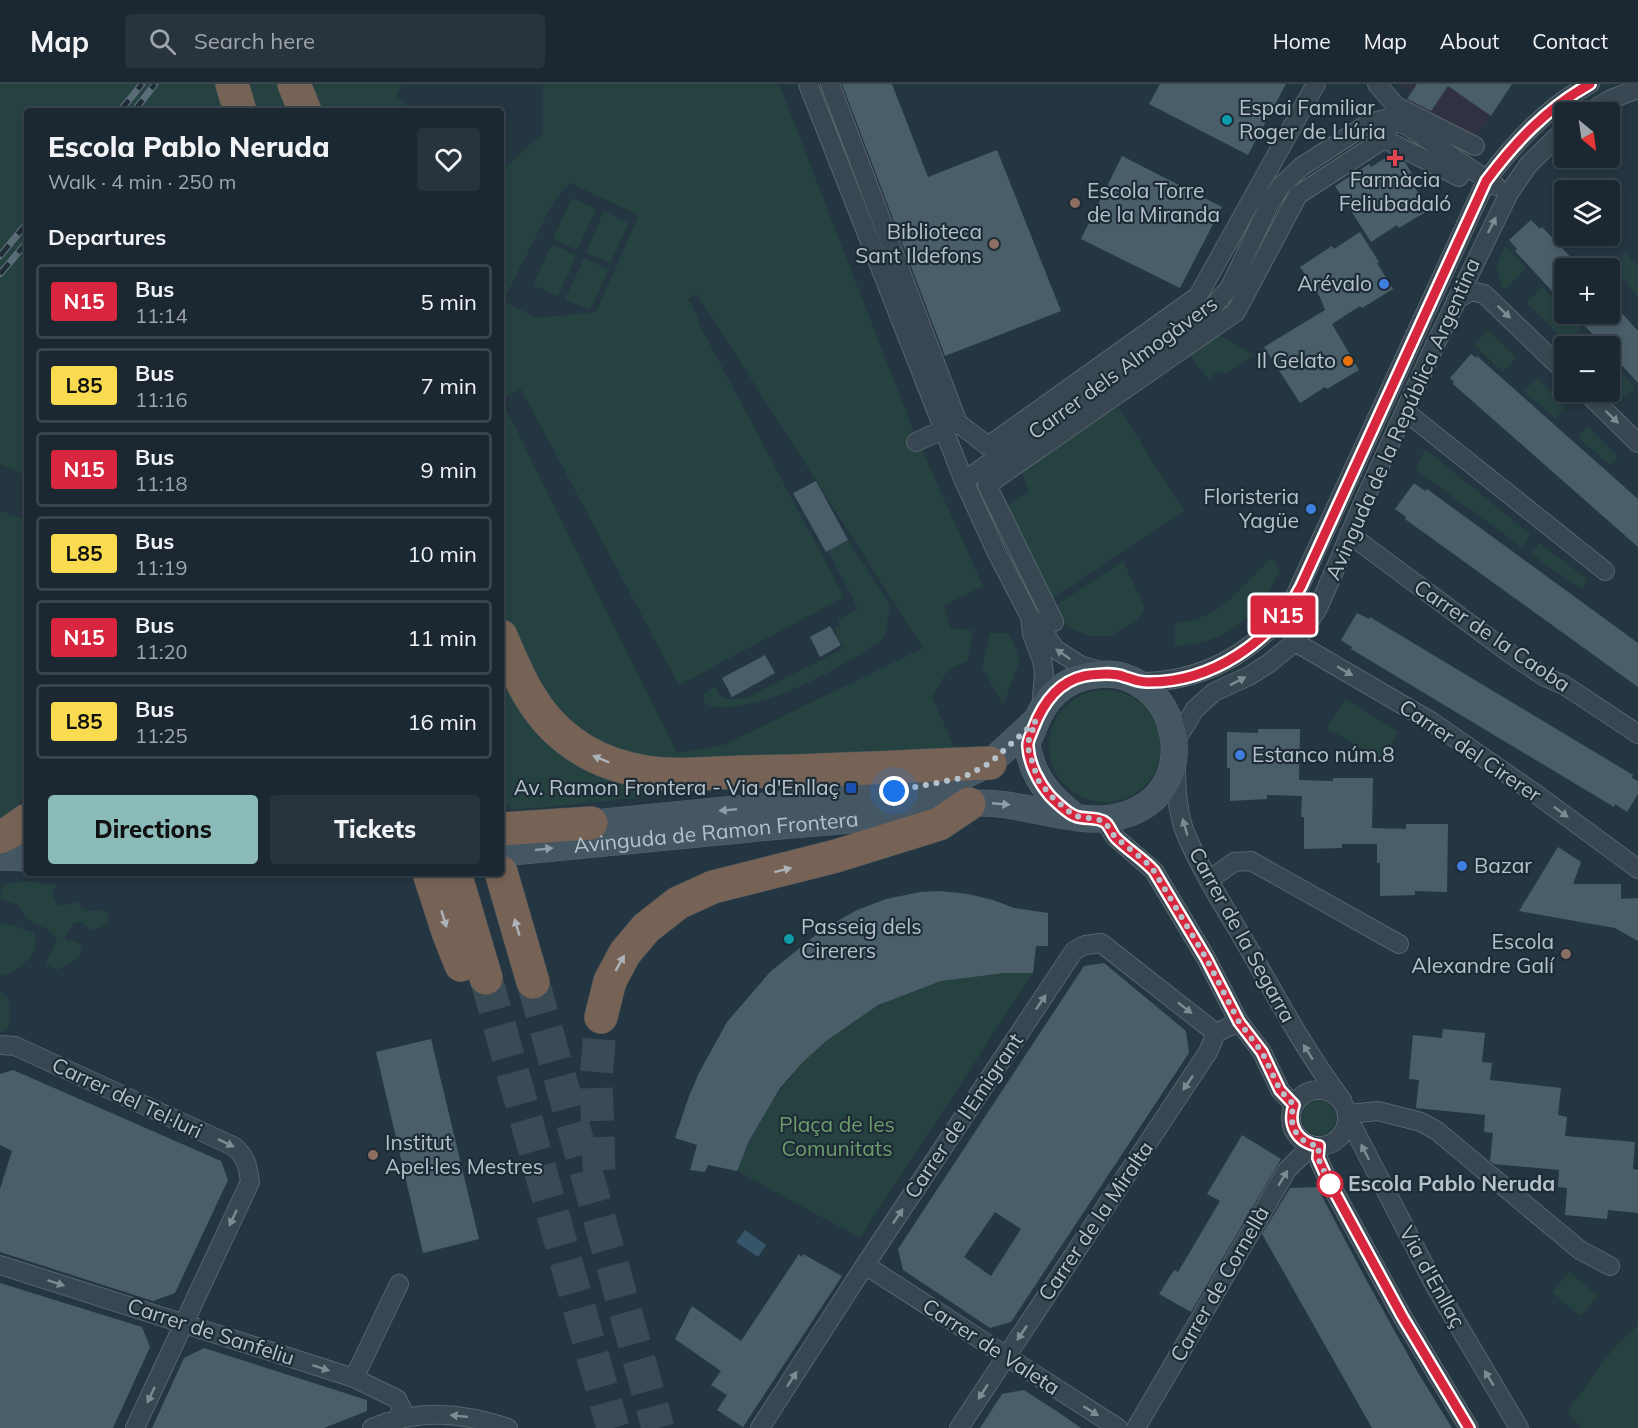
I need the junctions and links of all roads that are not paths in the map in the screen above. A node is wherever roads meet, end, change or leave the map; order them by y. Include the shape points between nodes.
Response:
1 (223, 84) edge
2 (231, 84) edge
3 (286, 84) edge
4 (294, 84) edge
5 (808, 84) edge
6 (830, 84) edge
7 (1316, 84) edge
8 (1377, 84) edge
9 (1590, 84) edge
10 (1638, 89) edge
11 (1606, 102) edge
12 (227, 108) edge
13 (239, 108) edge
14 (292, 108) edge
15 (304, 108) edge
16 (1393, 113) junction
17 (1384, 139) junction
18 (1554, 140) edge
19 (1474, 146) dead end
20 (1459, 177) dead end
21 (1486, 181) junction
22 (1509, 193) junction
23 (1456, 300) junction
24 (1554, 361) edge
25 (1596, 402) edge
26 (1406, 412) junction
27 (951, 427) junction
28 (916, 442) dead end
29 (1638, 443) edge
30 (964, 481) junction
31 (1349, 534) junction
32 (1605, 571) dead end
33 (1030, 617) junction
34 (1054, 622) dead end
35 (504, 642) edge
36 (1295, 642) junction
37 (1108, 674) junction
38 (1137, 682) junction
39 (1038, 715) junction
40 (1638, 734) edge
41 (1176, 749) junction
42 (990, 763) junction
43 (969, 804) junction
44 (1085, 818) junction
45 (24, 822) edge
46 (504, 831) edge
47 (589, 834) junction
48 (0, 837) edge
49 (0, 842) edge
50 (24, 843) edge
51 (504, 852) edge
52 (0, 857) edge
53 (24, 858) edge
54 (1638, 870) edge
55 (430, 876) edge
56 (456, 876) edge
57 (502, 876) edge
58 (1209, 880) junction
59 (1399, 944) dead end
60 (533, 982) tunnel mouth
61 (601, 1017) tunnel mouth
62 (1239, 1022) junction
63 (1216, 1033) junction
64 (0, 1045) edge
65 (1294, 1105) junction
66 (1345, 1114) junction
67 (1315, 1145) junction
68 (0, 1265) edge
69 (865, 1265) junction
70 (1610, 1266) dead end
71 (399, 1284) dead end
72 (183, 1323) junction
73 (1006, 1357) junction
74 (354, 1378) junction
75 (403, 1418) junction
76 (135, 1428) edge
77 (372, 1428) edge
78 (430, 1428) edge
79 (508, 1428) edge
80 (760, 1428) edge
81 (959, 1428) edge
82 (1118, 1428) edge
83 (1136, 1428) edge
84 (1469, 1428) edge
85 (1519, 1428) edge

1 - 12 highway
2 - 13 highway
3 - 14 highway
4 - 15 highway
5 - 27 street
6 - 27 street
7 - 27 street via 1198,296 988,446
8 - 16 street
9 - 21 street, Avinguda de la República Argentina via 1569,95 1534,124
10 - 11 street
16 - 17 street
16 - 19 street
16 - 21 street
16 - 30 street, Carrer dels Almogàvers via 1369,123 1290,176 1270,203 1230,287 1212,308
17 - 20 street
17 - 34 street via 1298,195 1236,312 987,485
18 - 22 street, Avinguda de la República Argentina via 1529,164
21 - 22 street
21 - 38 street, Avinguda de la República Argentina via 1291,605 1252,645 1230,661 1180,679
23 -> 22 street, Avinguda de la República Argentina
23 -> 24 street via 1471,291 1484,294
23 - 26 street, Avinguda de la República Argentina
25 -> 29 street
26 - 31 street, Avinguda de la República Argentina
26 - 32 street
27 - 28 street
27 - 30 street
30 - 33 street
31 - 36 street, Avinguda de la República Argentina via 1318,608
31 - 40 street, Carrer de la Caoba via 1512,655
37 -> 33 street via 1080,665 1055,649
33 - 39 street via 1042,660
42 -> 35 highway via 742,772 633,770 586,752 547,721 532,701
41 -> 36 street, Avinguda de la República Argentina via 1195,709 1214,692 1249,676
36 -> 54 street, Carrer del Cirerer via 1432,722
37 - 38 street
37 - 39 street via 1083,676 1062,686
38 - 41 street via 1158,698 1168,715
39 - 42 street, Avinguda de Ramon Frontera
39 - 44 street via 1027,745 1038,780 1051,796
41 - 44 street via 1168,780 1150,802 1121,816
58 -> 41 street, Carrer de la Segarra via 1185,831 1176,792
42 -> 47 street, Avinguda de Ramon Frontera via 953,781
43 -> 44 street, Avinguda de Ramon Frontera via 1005,804
43 - 47 street, Avinguda de Ramon Frontera via 858,819
61 -> 43 highway via 610,981 632,944 655,919 678,903 723,884 836,856 939,824
44 - 62 street via 1105,822 1115,837 1154,871
45 - 48 highway
46 - 47 highway
51 -> 47 street, Avinguda de Ramon Frontera
49 - 50 street
52 - 53 street
55 -> 56 highway via 448,932 473,971
60 -> 57 highway
58 - 59 street via 1234,862 1251,861
66 -> 58 street, Carrer de la Segarra
62 - 63 street
62 - 65 street via 1262,1052 1280,1090
69 -> 63 street, Carrer de l'Emigrant via 1074,951 1101,943
63 -> 73 street, Carrer de la Miralta via 1208,1052
64 -> 72 street, Carrer del Tel·luri via 15,1047 233,1146 248,1163 250,1182
65 - 66 street via 1308,1092 1326,1090 1335,1094
65 - 67 street via 1293,1129 1304,1142
66 - 67 street, Carrer de Cornellà via 1340,1137 1330,1144
66 - 70 street via 1378,1111 1421,1122 1437,1131 1580,1250
85 -> 66 street, Via d'Enllaç via 1436,1287
83 -> 67 street, Carrer de Cornellà via 1287,1170
67 - 84 street via 1327,1178 1402,1316
68 -> 72 street, Carrer de Sanfeliu
69 - 73 street, Carrer de Valeta
80 -> 69 street, Carrer de l'Emigrant
71 - 74 street
72 -> 74 street, Carrer de Sanfeliu
72 -> 76 street
73 -> 81 street, Carrer de la Miralta
73 -> 82 street, Carrer de Valeta
74 - 75 street, Carrer de Sanfeliu via 397,1399
75 - 77 street
75 - 78 street via 422,1421
79 -> 75 street via 462,1415

